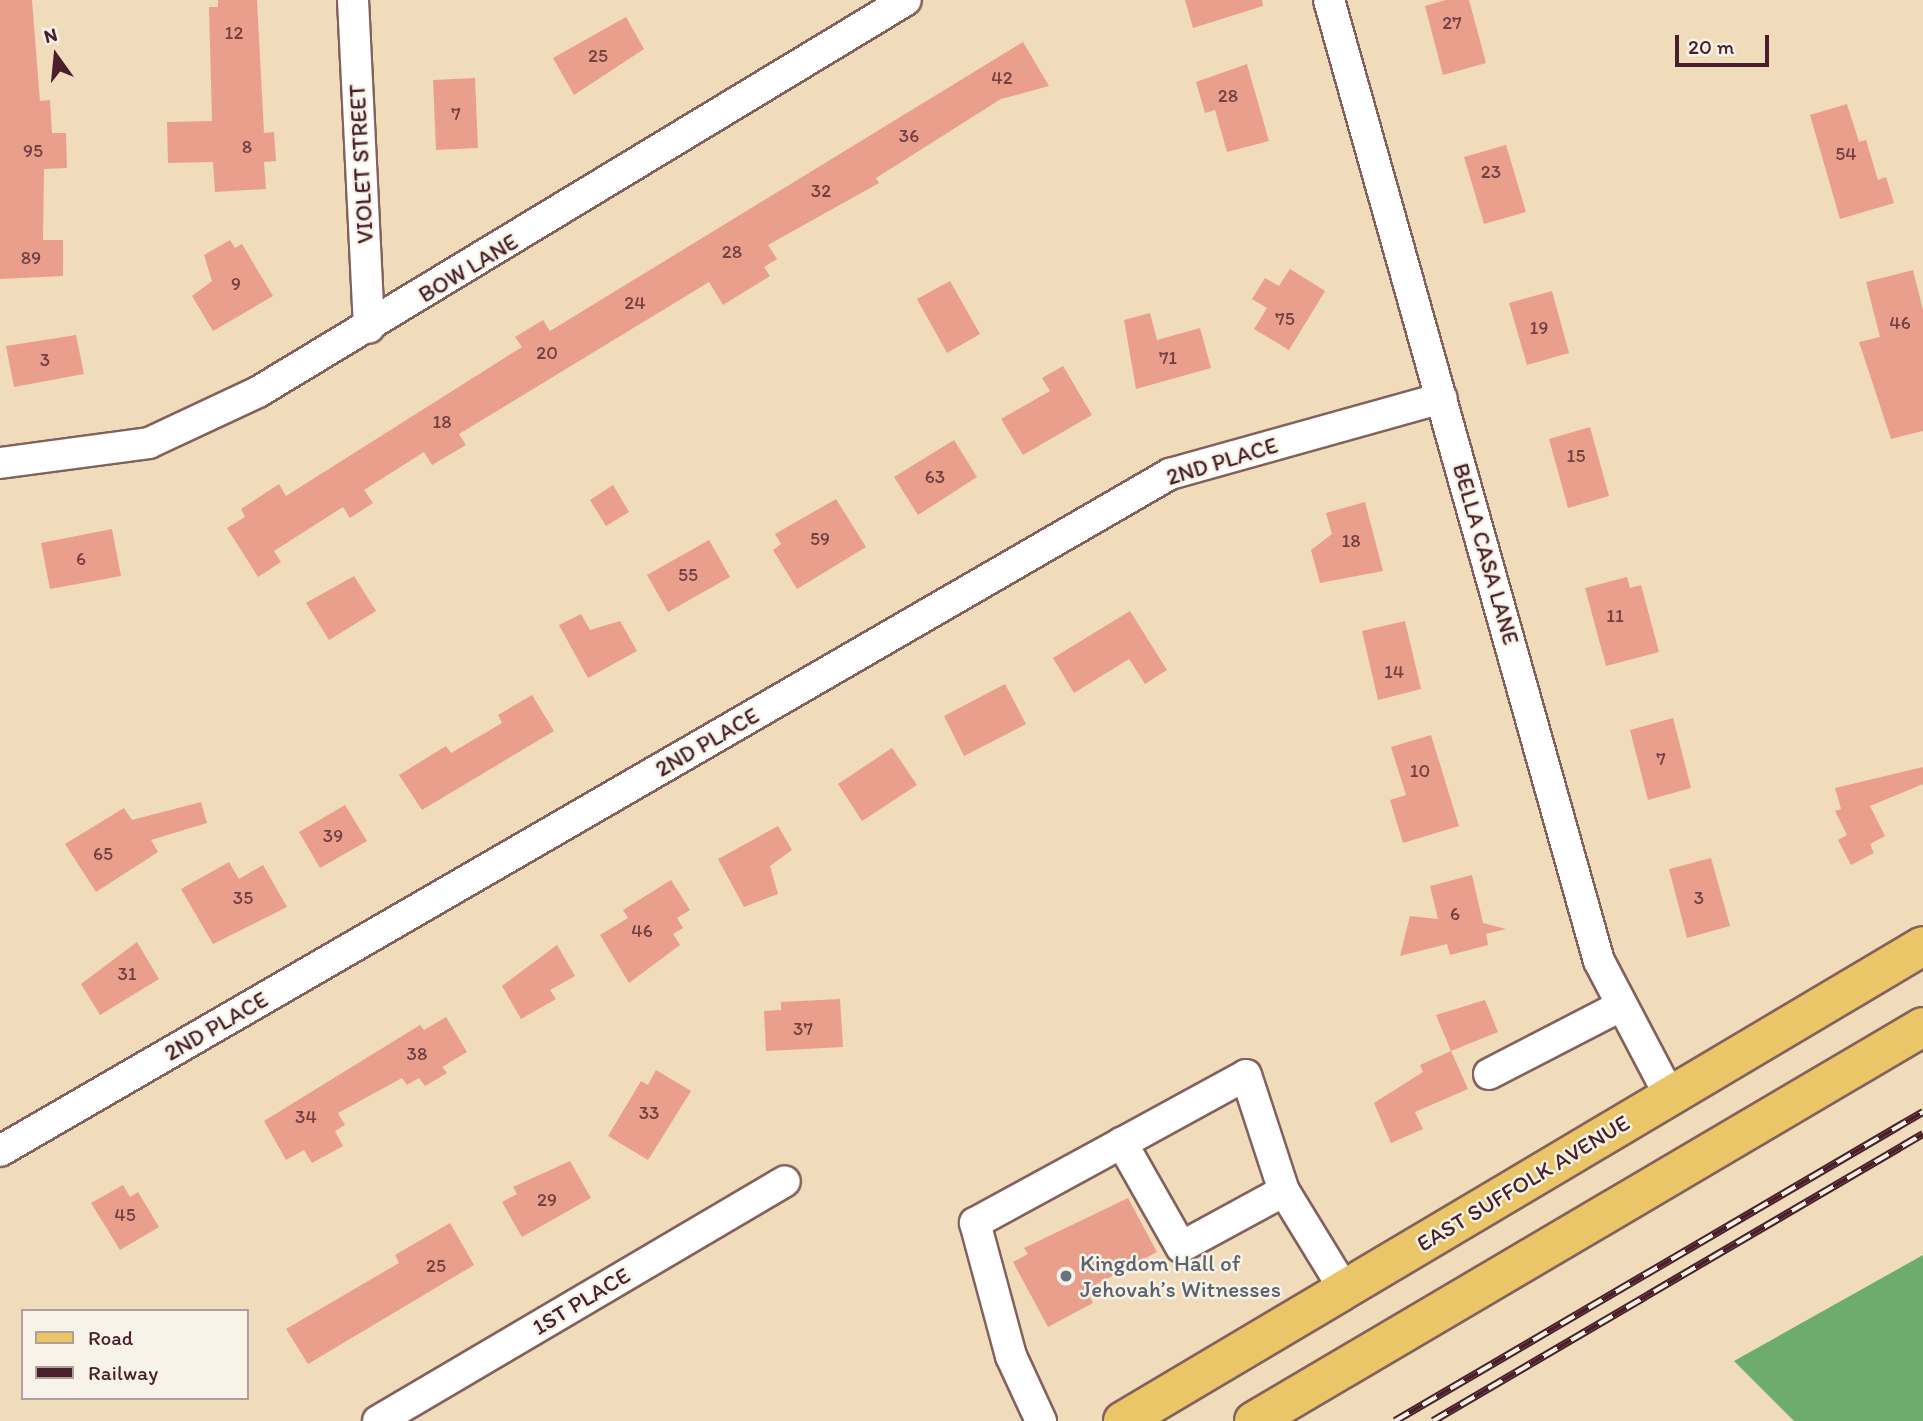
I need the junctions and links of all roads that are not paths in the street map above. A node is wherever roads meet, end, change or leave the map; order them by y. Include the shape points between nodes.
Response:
1 (353, 0) edge
2 (906, 0) edge
3 (1329, 0) edge
4 (369, 328) junction
5 (1442, 398) junction
6 (0, 463) edge
7 (1923, 946) edge
8 (1619, 1007) junction
9 (1923, 1027) edge
10 (1489, 1074) dead end
11 (1670, 1096) junction
12 (1122, 1143) junction
13 (0, 1151) edge
14 (785, 1181) dead end
15 (1284, 1191) junction
16 (1343, 1289) junction
17 (378, 1421) edge
18 (1041, 1421) edge
19 (1123, 1421) edge
20 (1254, 1421) edge

1 - 4 street, VIOLET STREET
2 - 4 street, BOW LANE
3 - 5 street, BELLA CASA LANE
4 - 6 street, BOW LANE via 258,392 149,443
5 - 8 street, BELLA CASA LANE via 1599,961
5 - 13 street, 2ND PLACE via 1170,474
7 - 11 main road, EAST SUFFOLK AVENUE
8 - 10 street
8 - 11 street, BELLA CASA LANE
9 - 20 main road
11 - 16 main road, EAST SUFFOLK AVENUE
12 - 15 street via 1181,1247
12 - 15 street via 1247,1075
12 - 18 street via 975,1223 1011,1356
14 - 17 street, 1ST PLACE
15 - 16 street
16 - 19 main road, EAST SUFFOLK AVENUE

